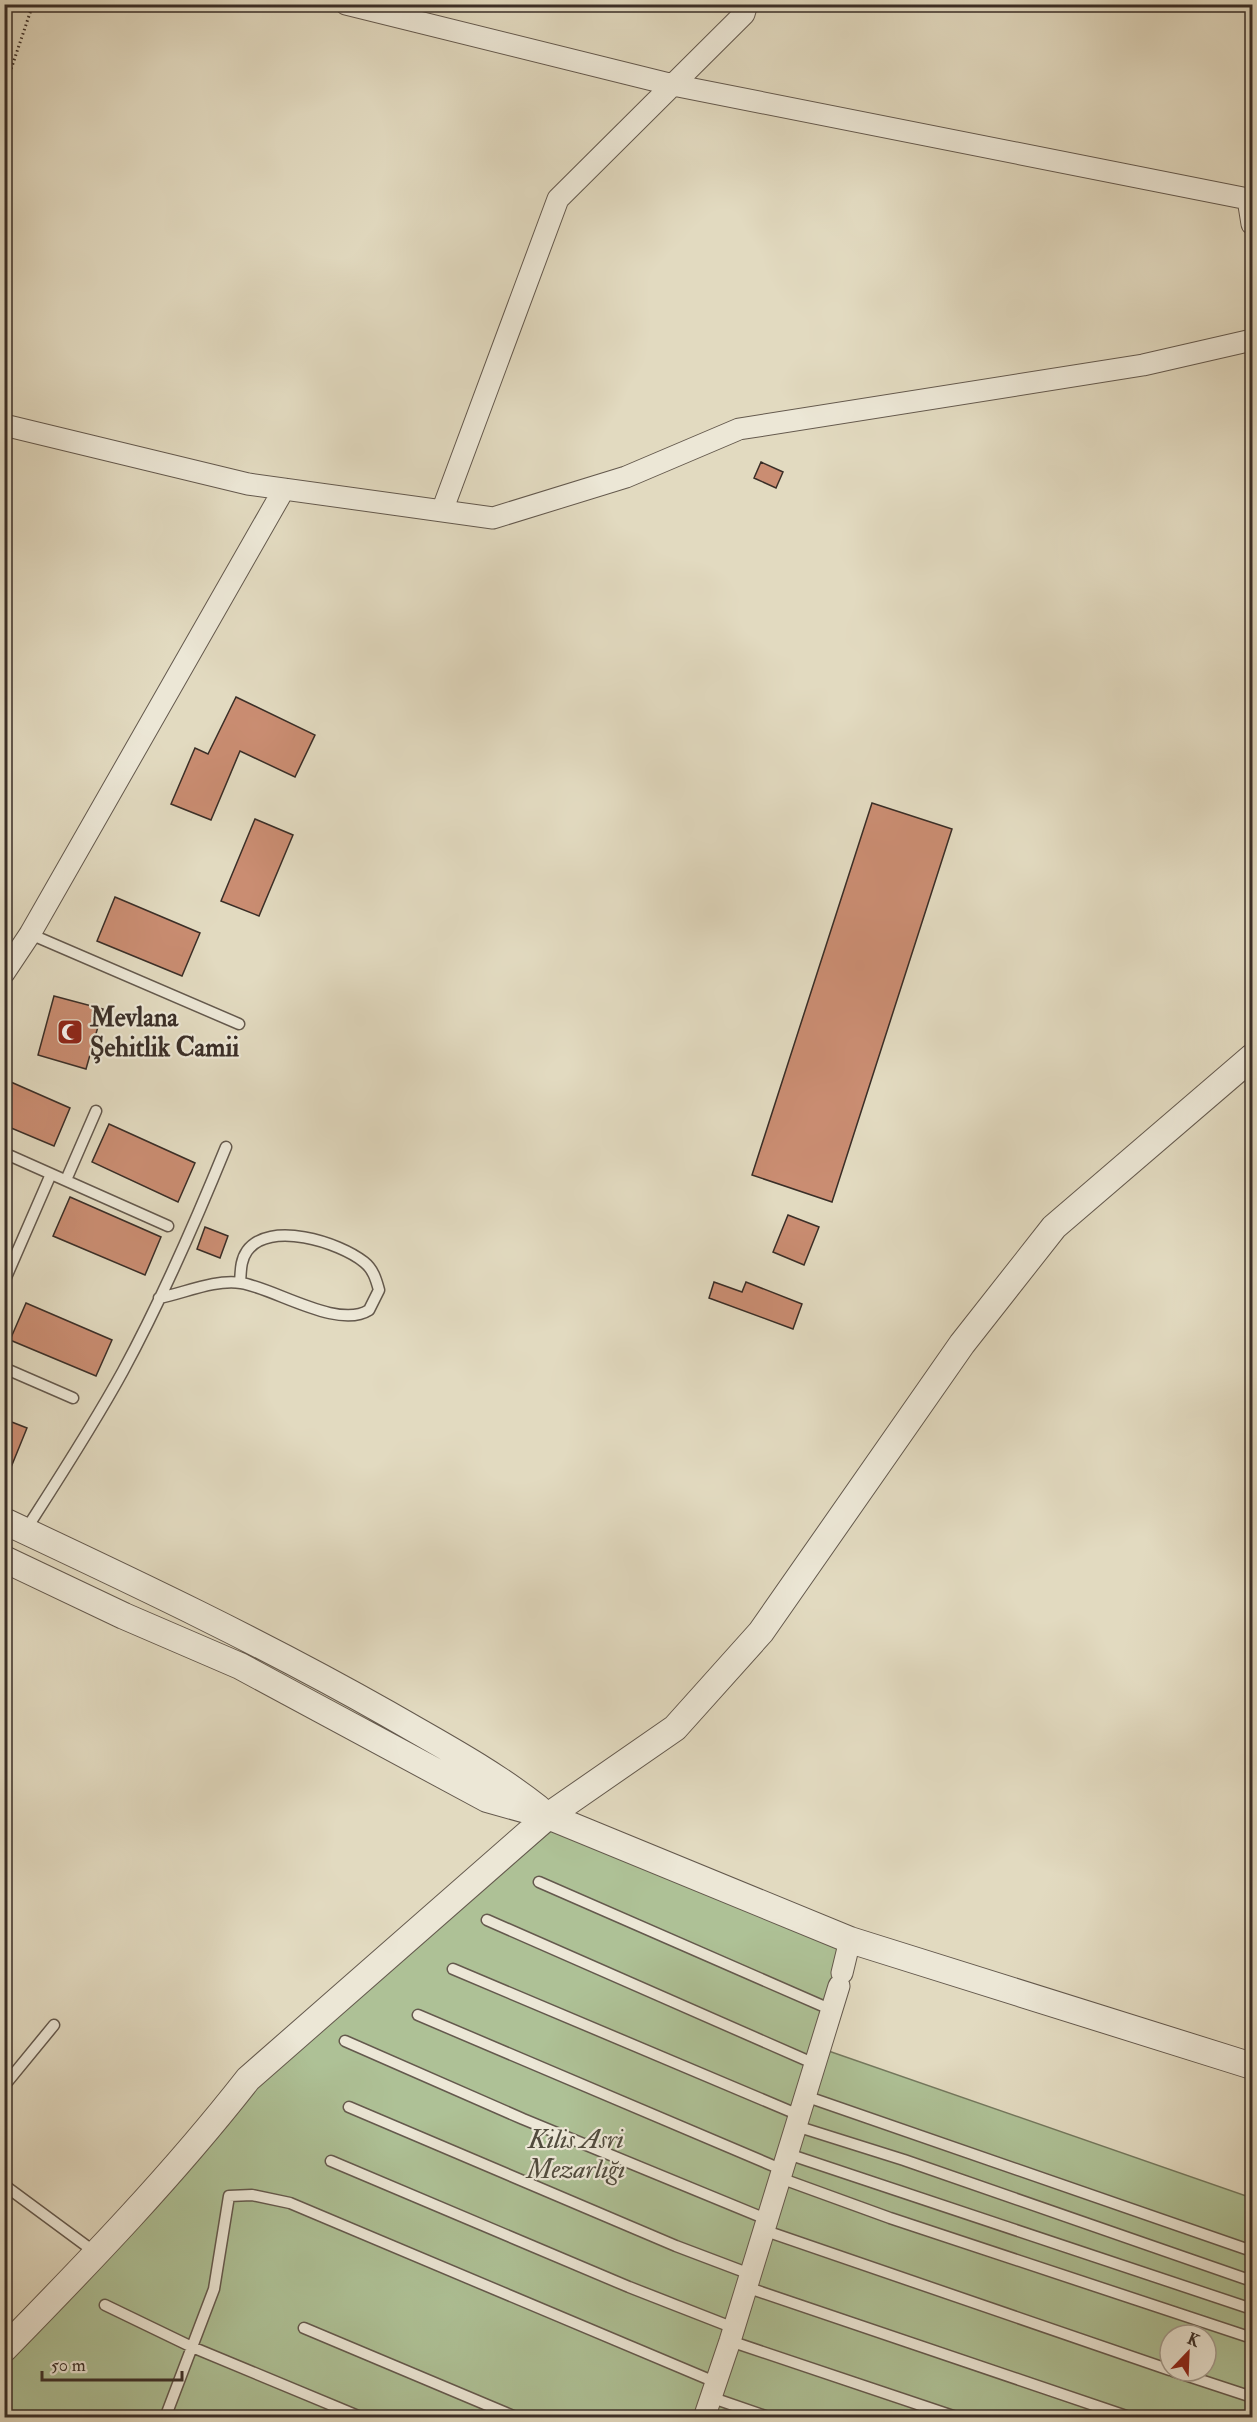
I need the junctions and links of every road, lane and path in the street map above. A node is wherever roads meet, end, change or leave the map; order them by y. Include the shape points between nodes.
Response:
1 (33, 4) edge
2 (346, 4) edge
3 (747, 4) edge
4 (673, 85) junction
5 (4, 90) edge
6 (1252, 224) edge
7 (1252, 340) edge
8 (4, 425) edge
9 (284, 489) junction
10 (442, 511) junction
11 (30, 934) junction
12 (4, 973) edge
13 (239, 1024) dead end
14 (1252, 1058) edge
15 (96, 1111) dead end
16 (226, 1147) dead end
17 (4, 1153) edge
18 (51, 1173) junction
19 (66, 1180) junction
20 (168, 1226) dead end
21 (10, 1256) edge
22 (4, 1282) edge
23 (240, 1283) junction
24 (159, 1298) junction
25 (4, 1368) edge
26 (73, 1398) dead end
27 (15, 1526) edge
28 (4, 1559) edge
29 (548, 1816) junction
30 (539, 1882) dead end
31 (487, 1920) dead end
32 (850, 1940) junction
33 (453, 1969) dead end
34 (832, 2010) junction
35 (418, 2015) dead end
36 (54, 2025) dead end
37 (345, 2041) dead end
38 (815, 2064) junction
39 (1252, 2066) edge
40 (4, 2086) edge
41 (348, 2107) dead end
42 (800, 2112) junction
43 (332, 2161) dead end
44 (784, 2167) junction
45 (4, 2185) edge
46 (765, 2224) junction
47 (1252, 2251) edge
48 (97, 2254) junction
49 (748, 2280) junction
50 (1252, 2281) edge
51 (105, 2305) dead end
52 (1252, 2308) edge
53 (304, 2328) dead end
54 (732, 2334) junction
55 (1252, 2338) edge
56 (192, 2347) junction
57 (4, 2349) edge
58 (1158, 2366) edge
59 (1208, 2383) edge
60 (713, 2389) junction
61 (1252, 2397) edge
62 (165, 2418) edge
63 (363, 2418) edge
64 (518, 2418) edge
65 (704, 2418) edge
66 (771, 2418) edge
67 (959, 2418) edge
68 (1132, 2418) edge

1 - 5 path
2 - 4 street
3 - 4 street via 744,14
4 - 6 street via 1248,199
4 - 10 street via 558,199
7 - 10 street via 1143,365 739,429 626,477 493,518
8 - 9 street via 248,484
9 - 10 street
9 - 11 street
11 - 12 street
11 - 13 lane
14 - 29 street via 1054,1227 962,1344 760,1632 675,1728
15 - 19 lane
16 - 24 lane
17 - 18 lane
18 - 19 lane
18 - 21 lane
19 - 20 lane
21 - 22 lane
23 - 23 lane via 350,1316 369,1310 379,1290 372,1271 355,1256 293,1235 271,1237 252,1245 242,1260
23 - 24 lane via 218,1283
24 - 27 lane via 122,1373
25 - 26 lane
27 - 29 street via 224,1625 346,1690 501,1779
28 - 29 street via 124,1617 240,1666 487,1799
29 - 32 street
29 - 48 street via 248,2079 212,2126
30 - 34 lane
31 - 38 lane
32 - 34 street
32 - 39 street
33 - 42 lane
34 - 38 street
35 - 44 lane
36 - 40 lane
37 - 46 lane
38 - 42 street
41 - 49 lane
42 - 44 street
42 - 47 lane
42 - 50 lane via 904,2160
43 - 54 lane
44 - 46 street
44 - 52 lane
44 - 55 lane via 890,2218
45 - 48 lane
46 - 49 street
46 - 58 lane
48 - 57 street
49 - 54 street
49 - 68 lane
51 - 56 lane
53 - 64 lane
54 - 60 street
54 - 67 lane
56 - 60 lane via 214,2289 229,2196 252,2195 290,2203
56 - 62 lane
56 - 63 lane
59 - 61 lane
60 - 65 street
60 - 66 lane

